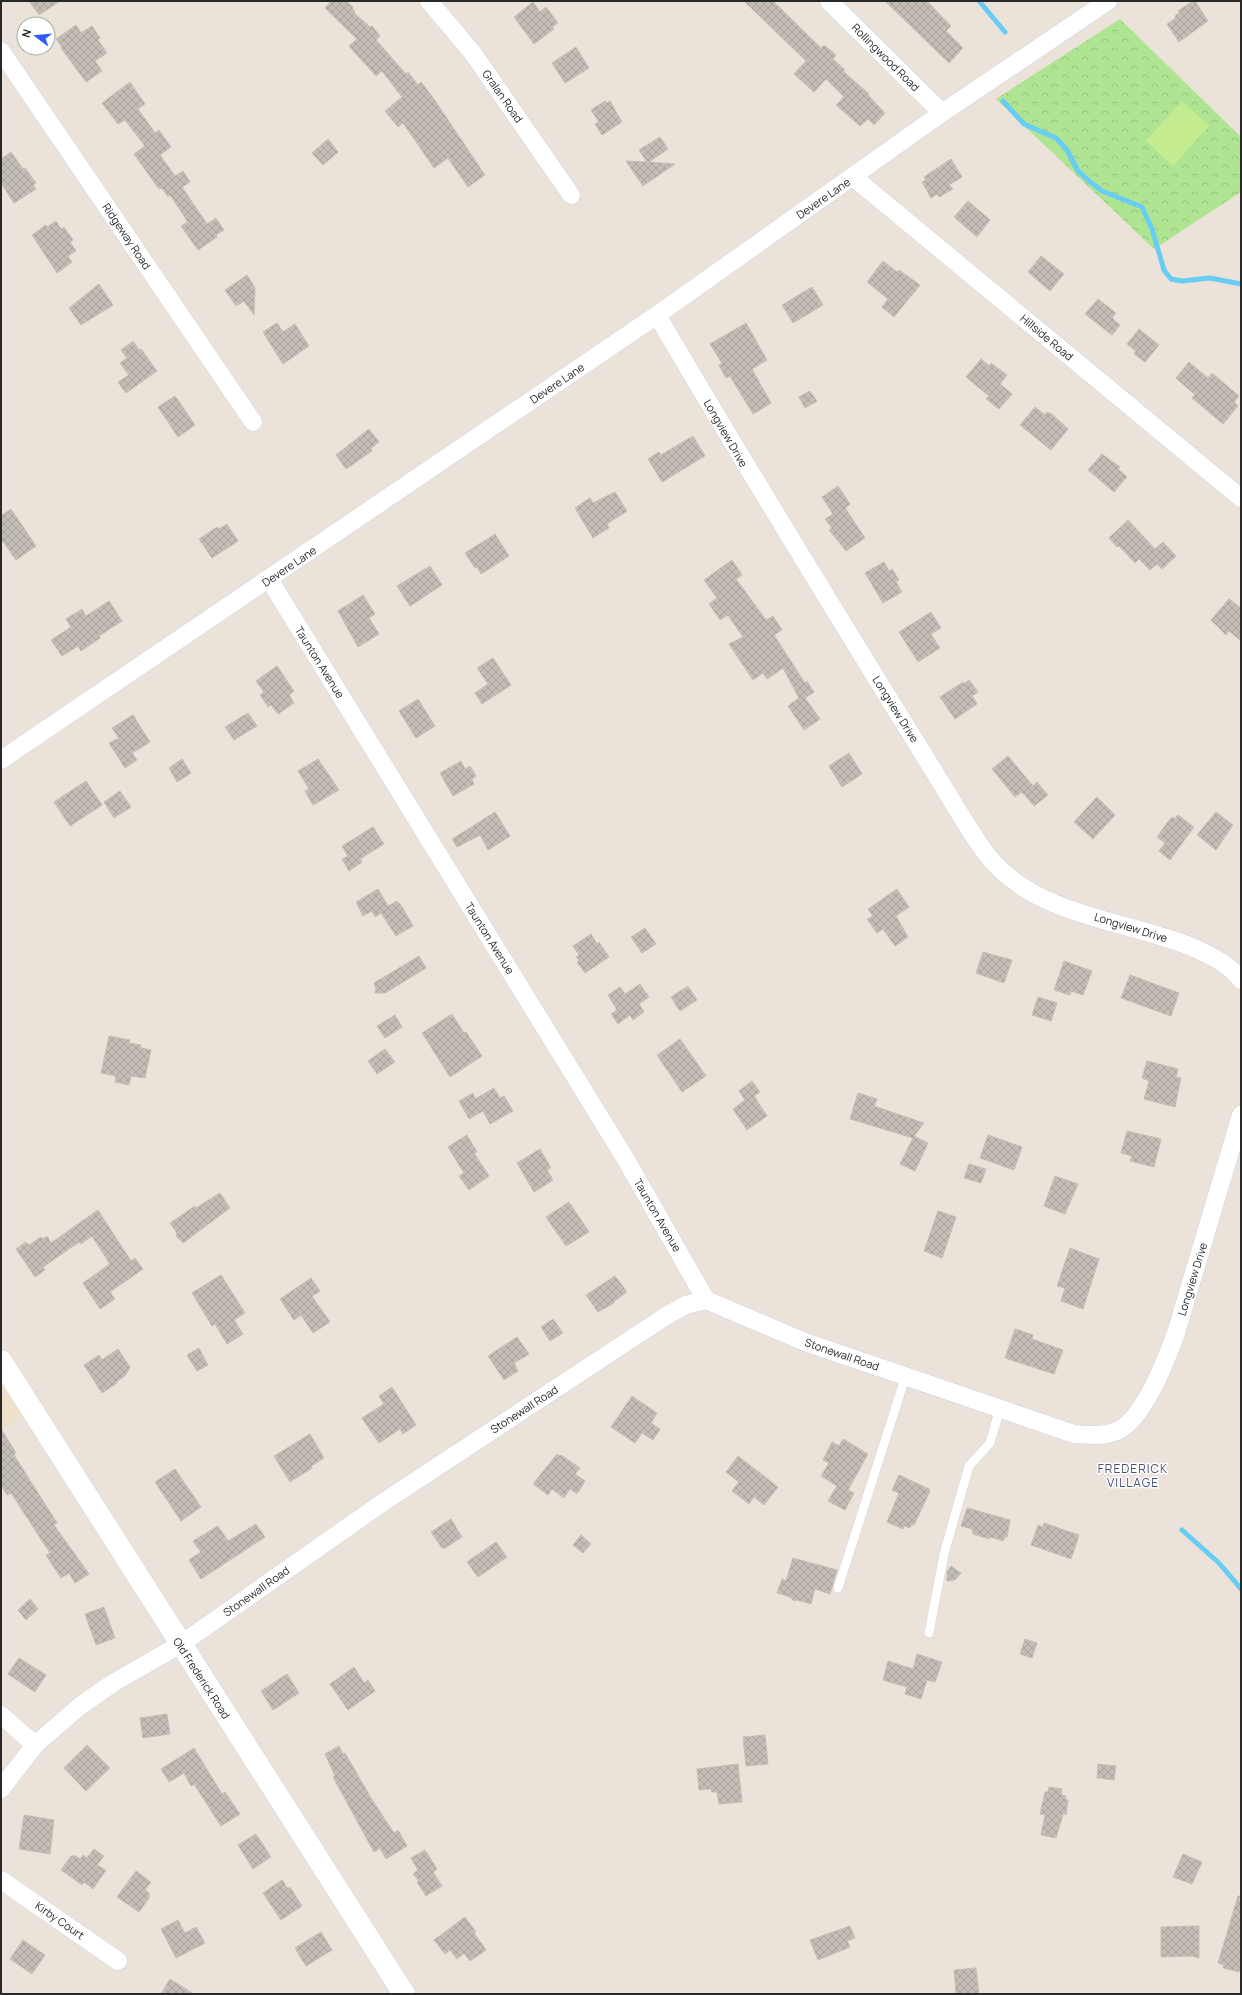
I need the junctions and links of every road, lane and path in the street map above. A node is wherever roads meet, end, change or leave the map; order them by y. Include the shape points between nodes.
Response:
1 (429, 1) edge
2 (829, 1) edge
3 (1108, 1) edge
4 (1, 51) edge
5 (942, 113) junction
6 (853, 177) junction
7 (571, 195) dead end
8 (657, 316) junction
9 (253, 422) dead end
10 (1241, 498) edge
11 (269, 579) junction
12 (1, 760) edge
13 (1241, 980) edge
14 (1241, 1115) edge
15 (706, 1300) junction
16 (1, 1361) edge
17 (906, 1375) junction
18 (1000, 1408) junction
19 (1118, 1430) joint
20 (838, 1588) dead end
21 (929, 1633) dead end
22 (181, 1644) junction
23 (1, 1715) edge
24 (35, 1745) junction
25 (1, 1789) edge
26 (1, 1880) edge
27 (118, 1961) dead end
28 (404, 1994) edge

1 - 7 street, Gralan Road via 472,52
2 - 5 street, Rollingwood Road
3 - 5 street, Devere Lane
4 - 9 street, Ridgeway Road
5 - 6 street, Devere Lane
6 - 8 street, Devere Lane
6 - 10 street, Hillside Road
8 - 11 street, Devere Lane
8 - 13 street, Longview Drive via 749,473 982,848 999,869 1032,894 1057,905 1172,939 1211,956 1232,968
11 - 12 street, Devere Lane
11 - 15 street, Taunton Avenue via 625,1158
14 - 19 street, Longview Drive via 1176,1333 1163,1367 1132,1419
15 - 17 street, Stonewall Road via 805,1342
15 - 22 street, Stonewall Road via 686,1305 666,1316 382,1503
16 - 22 street, Old Frederick Road
17 - 18 street, Stonewall Road
17 - 20 lane
18 - 19 street, Stonewall Road via 1074,1434 1100,1436
18 - 21 lane via 990,1443 969,1466 944,1554
22 - 24 street, Stonewall Road via 113,1683 80,1706
22 - 28 street, Old Frederick Road
23 - 24 street
24 - 25 street, Stonewall Road
26 - 27 street, Kirby Court

